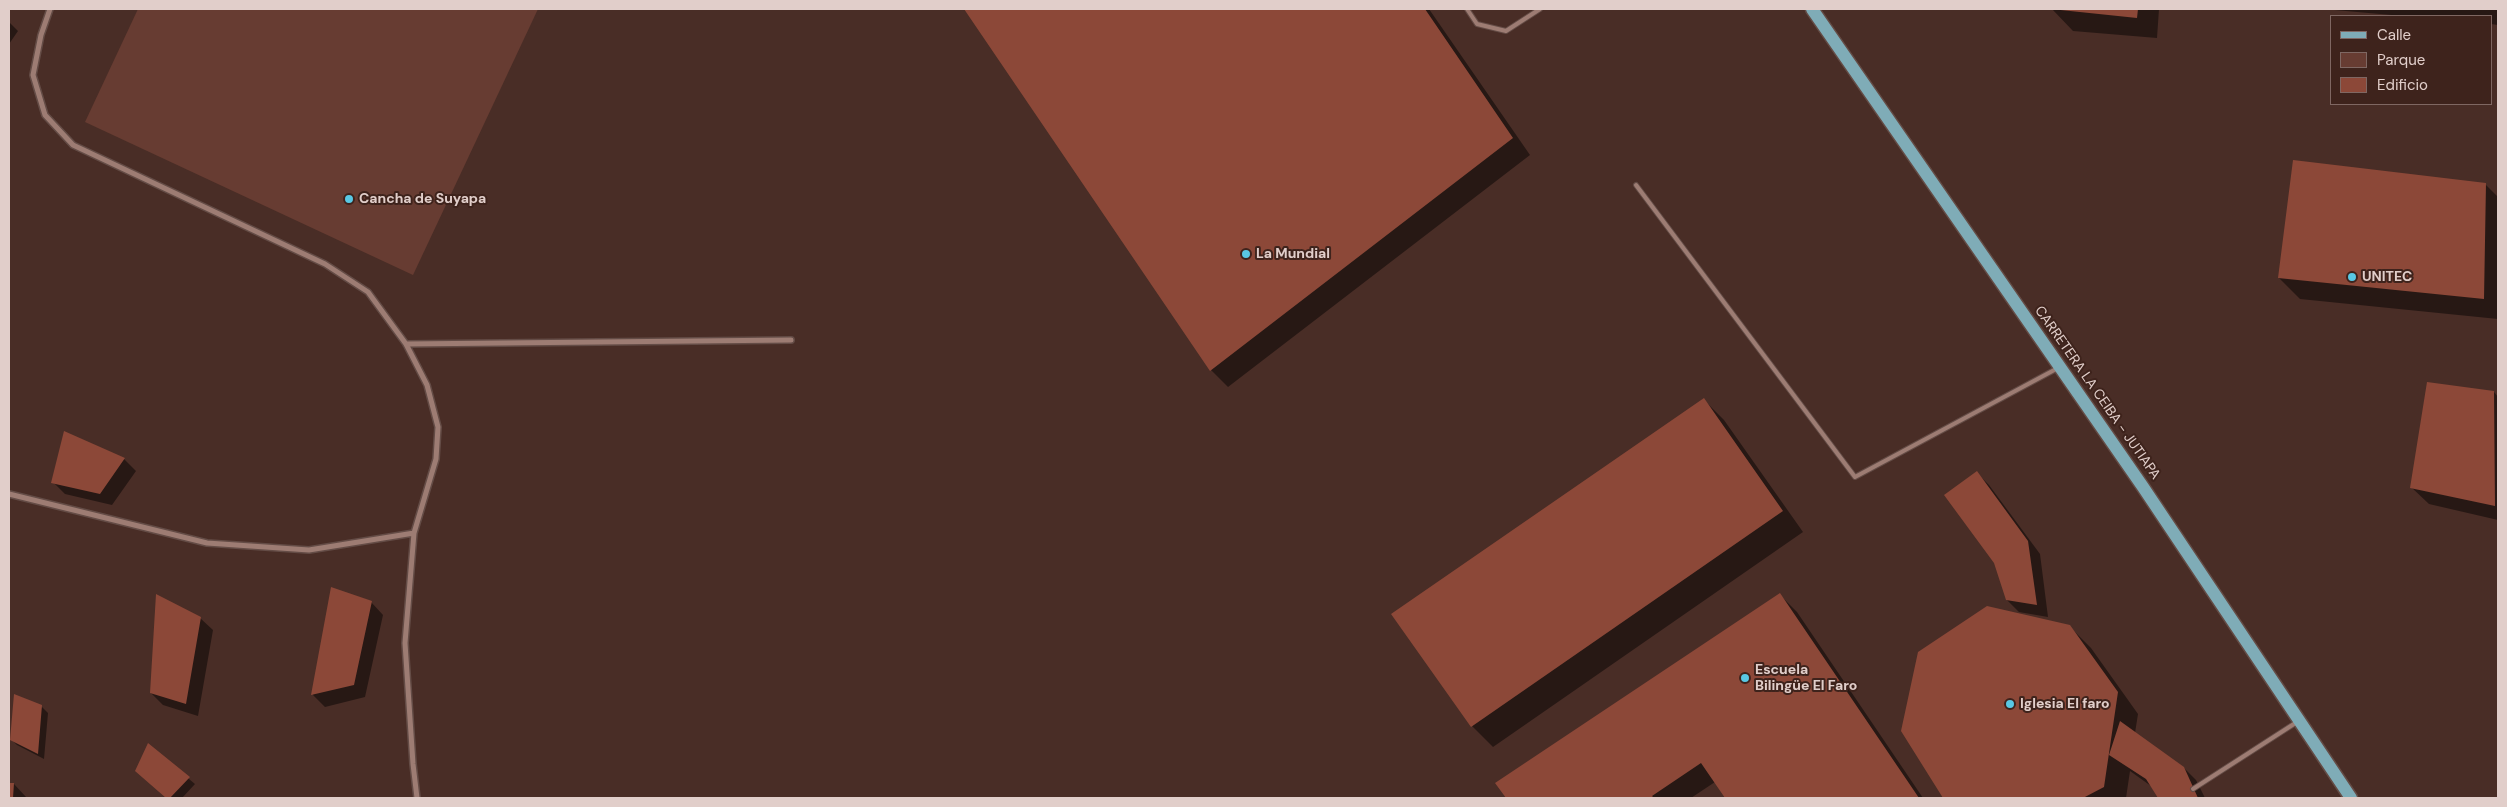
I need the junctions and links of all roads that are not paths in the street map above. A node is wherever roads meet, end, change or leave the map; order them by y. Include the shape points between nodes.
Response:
1 (50, 9) edge
2 (1467, 9) edge
3 (1540, 9) edge
4 (1812, 9) edge
5 (1636, 185) dead end
6 (791, 340) dead end
7 (406, 344) junction
8 (2060, 366) junction
9 (9, 494) edge
10 (414, 533) junction
11 (2299, 721) junction
12 (2193, 789) dead end
13 (418, 798) edge
14 (2351, 798) edge

1 - 7 street via 33,75 44,115 73,145 325,264 368,292
2 - 3 lane via 1477,24 1506,31
4 - 8 main road, CARRETERA LA CEIBA - JUTIAPA
5 - 8 lane via 1855,477
6 - 7 street
7 - 10 street via 427,384 438,427 436,459
8 - 11 main road, CARRETERA LA CEIBA - JUTIAPA
9 - 10 street via 207,543 309,550
10 - 13 street via 404,643 412,764
11 - 12 lane
11 - 14 main road, CARRETERA LA CEIBA - JUTIAPA

